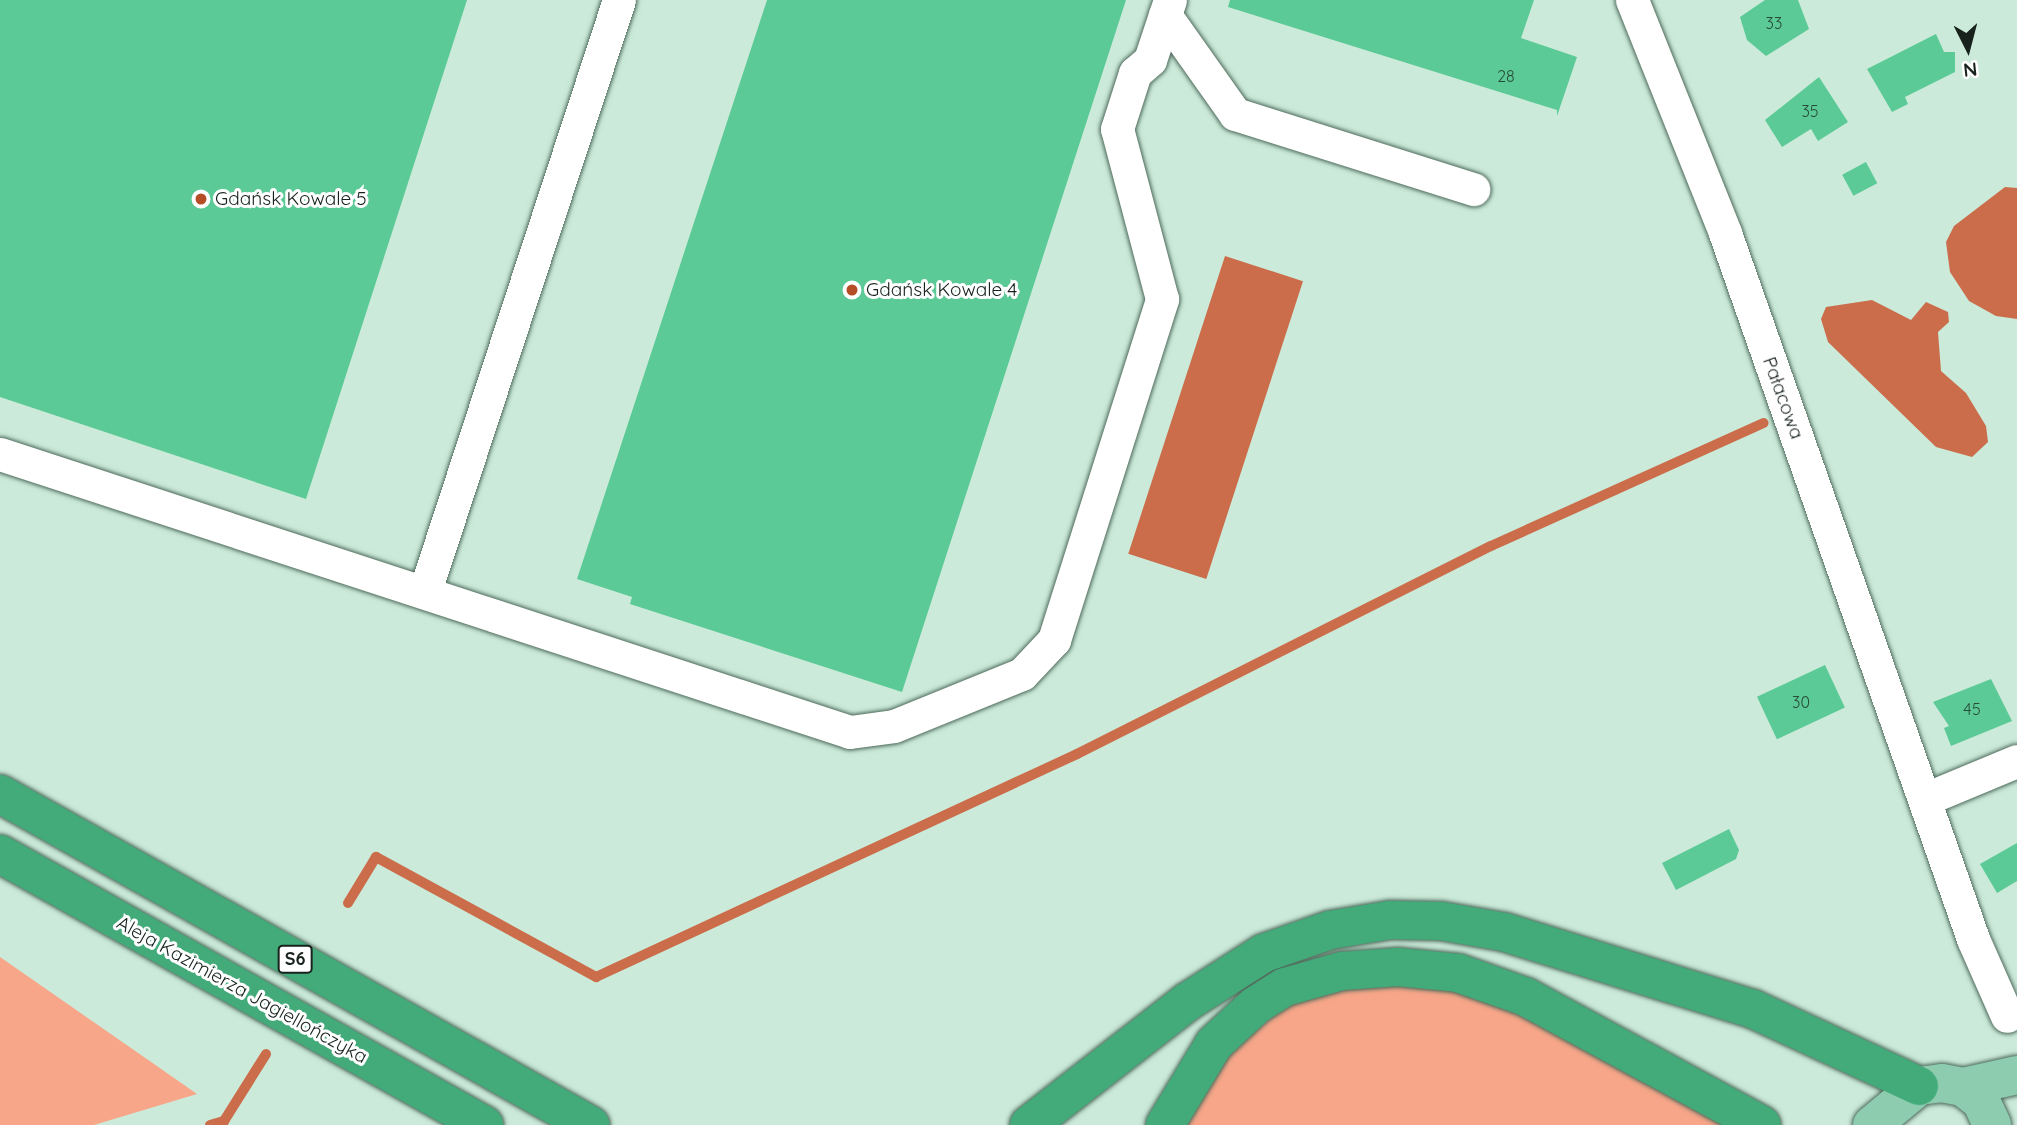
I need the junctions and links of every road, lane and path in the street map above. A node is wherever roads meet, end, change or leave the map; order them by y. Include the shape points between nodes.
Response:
1 (619, 0) edge
2 (1632, 0) edge
3 (1168, 7) edge
4 (1473, 189) dead end
5 (0, 454) edge
6 (425, 591) junction
7 (2017, 761) edge
8 (0, 794) edge
9 (1927, 798) junction
10 (0, 854) edge
11 (2007, 1016) dead end
12 (2017, 1074) edge
13 (1919, 1086) junction
14 (1963, 1087) junction
15 (484, 1125) edge
16 (590, 1125) edge
17 (1029, 1125) edge
18 (1165, 1125) edge
19 (1762, 1125) edge
20 (1872, 1125) edge
21 (1992, 1125) edge

1 - 6 street
2 - 9 street, Pałacowa via 1725,233
3 - 4 street via 1235,114
3 - 6 street via 1150,60 1152,90 1125,155 1162,299 1054,640 1037,666 894,726 850,732
5 - 6 street
7 - 9 street
8 - 16 highway, S6
9 - 11 street, Pałacowa via 1973,939
10 - 15 highway, Aleja Kazimierza Jagiellończyka
12 - 14 main road
13 - 14 main road
13 - 17 highway via 1753,1009 1504,932 1441,920 1390,920 1330,930 1264,953 1187,1002
13 - 20 main road
14 - 21 main road via 1981,1101
18 - 19 highway via 1214,1044 1256,1005 1285,987 1384,967 1458,973 1526,997

